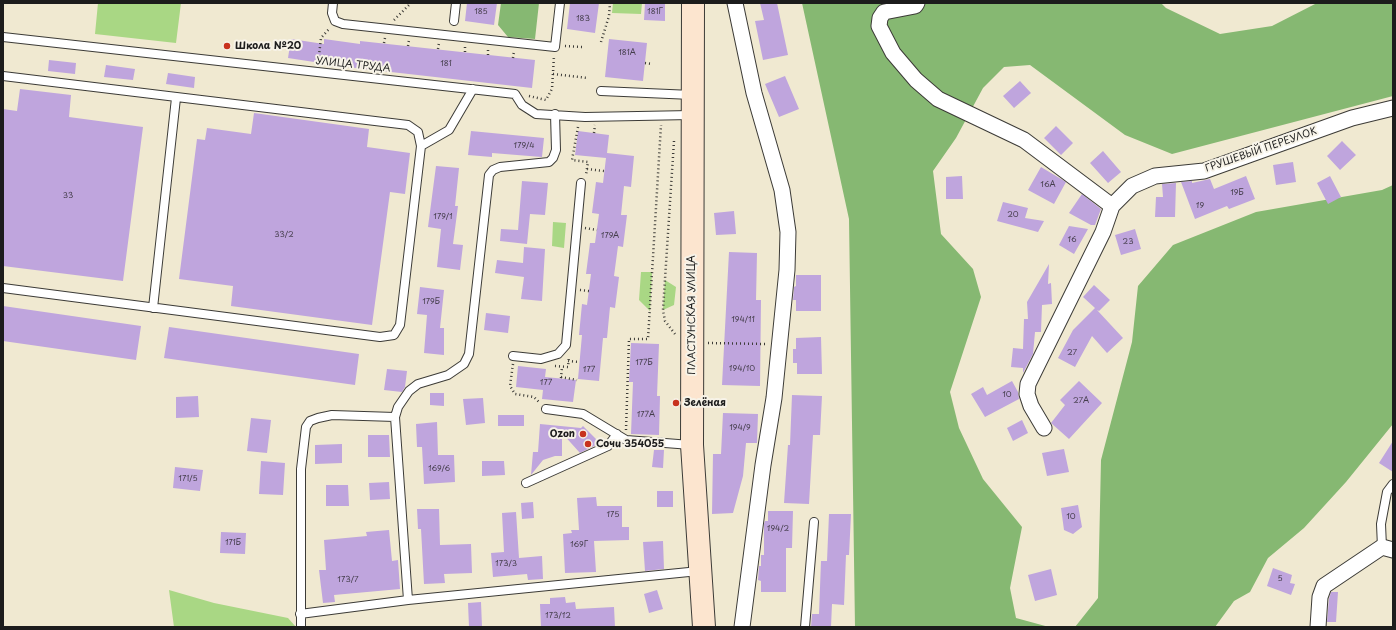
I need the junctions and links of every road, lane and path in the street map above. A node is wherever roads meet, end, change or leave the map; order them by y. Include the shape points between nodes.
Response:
1 (333, 3) edge
2 (411, 3) edge
3 (456, 3) edge
4 (560, 3) edge
5 (610, 3) edge
6 (693, 3) edge
7 (735, 3) edge
8 (917, 3) edge
9 (335, 21) junction
10 (454, 21) dead end
11 (386, 29) junction
12 (3, 37) edge
13 (601, 42) dead end
14 (555, 46) junction
15 (582, 47) dead end
16 (645, 63) dead end
17 (652, 64) dead end
18 (317, 71) junction
19 (553, 74) junction
20 (3, 76) edge
21 (588, 78) dead end
22 (473, 89) junction
23 (601, 91) dead end
24 (515, 94) junction
25 (176, 98) junction
26 (687, 108) junction
27 (1393, 108) edge
28 (555, 114) junction
29 (661, 114) junction
30 (420, 146) junction
31 (587, 169) dead end
32 (604, 171) dead end
33 (580, 183) dead end
34 (1112, 206) junction
35 (581, 228) dead end
36 (597, 230) dead end
37 (3, 288) edge
38 (154, 308) junction
39 (677, 337) dead end
40 (704, 343) dead end
41 (755, 344) dead end
42 (513, 356) dead end
43 (568, 361) dead end
44 (579, 362) dead end
45 (562, 367) dead end
46 (577, 380) dead end
47 (510, 386) dead end
48 (546, 409) joint
49 (395, 417) junction
50 (1044, 428) dead end
51 (617, 434) junction
52 (626, 440) junction
53 (692, 445) junction
54 (526, 483) dead end
55 (1393, 484) edge
56 (814, 522) dead end
57 (1387, 548) edge
58 (700, 571) junction
59 (408, 600) junction
60 (300, 614) junction
61 (745, 622) edge
62 (301, 627) edge
63 (704, 627) edge
64 (805, 627) edge
65 (1318, 627) edge

1 - 9 lane via 332,13
2 - 11 path
3 - 10 lane
4 - 14 lane
5 - 13 path
6 - 26 main road, ПЛАСТУНСКАЯ УЛИЦА
7 - 61 street via 754,93 782,190 788,232 787,270 774,398 763,465
8 - 34 street via 915,6 884,12 880,18 880,26 893,53 916,80 938,99 1024,140
9 - 11 lane
9 - 18 path via 322,38
11 - 14 lane
12 - 18 lane, УЛИЦА ТРУДА
14 - 15 path
14 - 19 path
16 - 17 path
18 - 22 lane, УЛИЦА ТРУДА
19 - 21 path
19 - 24 path via 552,89 546,100
20 - 25 lane
22 - 24 lane, УЛИЦА ТРУДА
22 - 30 lane via 449,130
23 - 26 lane
24 - 28 lane via 522,105 536,114
25 - 30 lane via 408,125 418,132
25 - 38 lane
26 - 29 lane
26 - 39 path via 663,310 665,321
26 - 53 main road, ПЛАСТУНСКАЯ УЛИЦА
27 - 34 street, ГРУШЕВЫЙ ПЕРЕУЛОК via 1352,118 1204,171 1155,176 1132,186
28 - 29 lane via 585,117
28 - 49 lane via 556,150 549,162 500,167 489,175 469,354 456,370 418,384 409,391 398,407
29 - 52 path via 648,339 628,339
30 - 38 lane via 400,325 394,335 380,337
31 - 32 path
33 - 42 lane via 566,345 558,354 541,358
34 - 50 street, ГРУШЕВЫЙ ПЕРЕУЛОК via 1103,232 1028,384 1027,394 1031,406
35 - 36 path
37 - 38 lane
40 - 41 path
43 - 44 path
45 - 46 path via 561,378
47 - 48 path via 516,394 534,397
48 - 51 lane via 583,414
49 - 59 lane
49 - 60 lane via 332,415 318,418 306,426 302,469
51 - 52 lane
51 - 54 lane via 608,446
52 - 53 lane
53 - 58 main road, ПЛАСТУНСКАЯ УЛИЦА
55 - 57 lane via 1387,492 1381,524
56 - 64 lane
57 - 65 street via 1324,586 1320,597
58 - 59 lane
58 - 63 main road, ПЛАСТУНСКАЯ УЛИЦА
59 - 60 lane
60 - 62 lane

